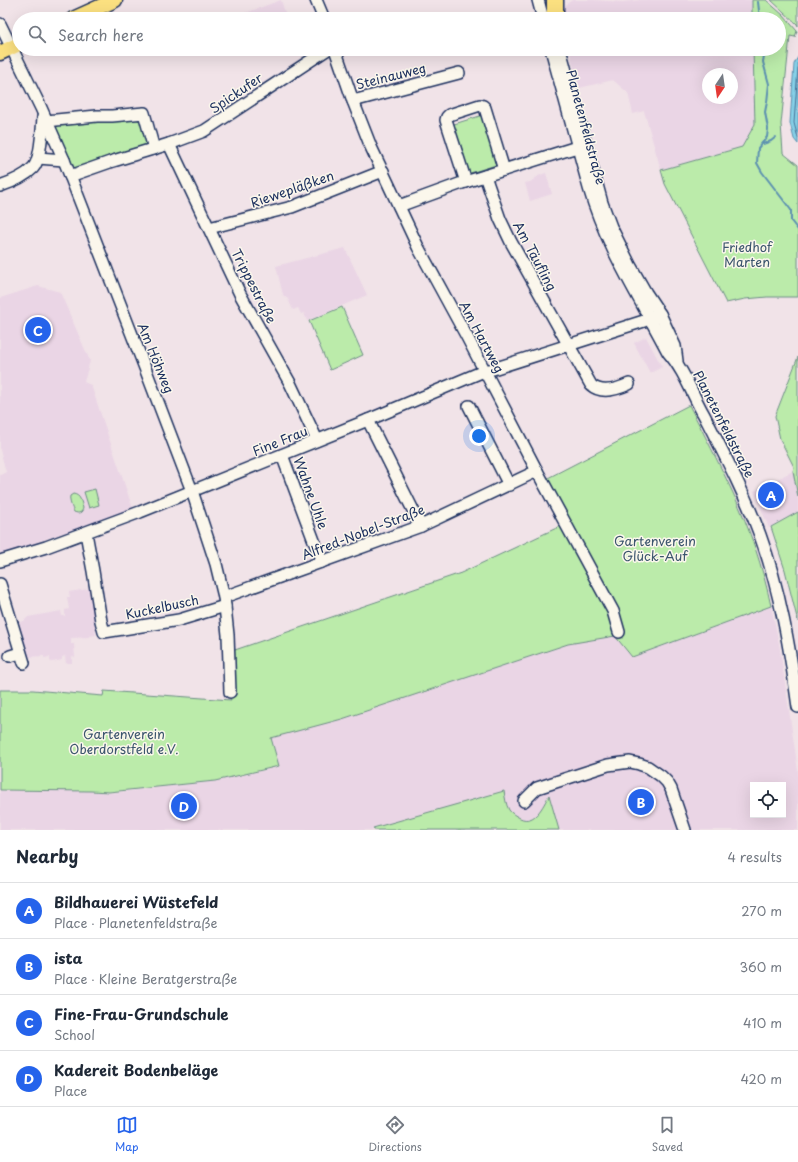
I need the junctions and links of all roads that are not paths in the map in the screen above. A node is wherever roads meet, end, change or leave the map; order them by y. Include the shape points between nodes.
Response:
1 (115, 0) edge
2 (316, 0) edge
3 (538, 0) edge
4 (548, 0) edge
5 (555, 0) edge
6 (88, 12) edge
7 (321, 12) edge
8 (545, 12) edge
9 (549, 12) edge
10 (555, 12) edge
11 (0, 24) edge
12 (10, 48) edge
13 (14, 56) edge
14 (317, 56) edge
15 (337, 56) edge
16 (553, 56) edge
17 (562, 56) edge
18 (459, 74) dead end
19 (353, 101) junction
20 (45, 117) junction
21 (168, 144) junction
22 (577, 147) junction
23 (154, 149) junction
24 (38, 158) junction
25 (64, 160) junction
26 (504, 170) junction
27 (382, 171) junction
28 (70, 176) junction
29 (485, 176) junction
30 (466, 182) junction
31 (0, 186) edge
32 (399, 206) junction
33 (209, 228) junction
34 (655, 316) junction
35 (569, 345) junction
36 (484, 371) junction
37 (628, 384) dead end
38 (469, 406) dead end
39 (368, 420) junction
40 (317, 440) junction
41 (282, 455) junction
42 (537, 471) junction
43 (509, 485) junction
44 (192, 491) junction
45 (421, 526) junction
46 (86, 533) junction
47 (0, 561) edge
48 (322, 562) junction
49 (0, 584) edge
50 (224, 602) junction
51 (619, 632) dead end
52 (18, 657) dead end
53 (230, 692) dead end
54 (798, 707) edge
55 (524, 801) dead end
56 (685, 830) edge

1 - 6 main road
2 - 7 street
3 - 8 street
4 - 9 street
5 - 10 highway
11 - 12 street, Am Höhweg
13 - 20 street, Am Höhweg
14 - 21 street, Spickufer via 204,131
15 - 19 street, Am Hartweg
16 - 22 street, Planetenfeldstraße
17 - 34 street, Planetenfeldstraße via 602,203 611,227
18 - 19 street, Steinauweg
19 - 27 street, Am Hartweg
20 - 23 street via 144,113
20 - 24 street
20 - 25 street, Am Höhweg
21 - 23 street, Spickufer
21 - 33 street, Trippestraße
22 - 26 street
22 - 34 street, Planetenfeldstraße via 605,233 616,256
23 - 28 street, Spickufer
24 - 25 street
24 - 31 street via 34,168 17,180
25 - 28 street, Am Höhweg
26 - 29 street
26 - 30 street via 485,108 480,105 449,115 446,120
27 - 32 street, Am Hartweg
27 - 33 street, Riewepläßken via 292,206
28 - 44 street, Am Höhweg
29 - 30 street
29 - 35 street, Am Täufling via 511,242
30 - 32 street
32 - 36 street, Am Hartweg
33 - 40 street, Trippestraße via 240,294 290,383
34 - 35 street, Fine Frau
34 - 54 street, Planetenfeldstraße via 668,352 677,362 737,480 761,536 783,616
35 - 36 street, Fine Frau
35 - 37 street via 591,385 597,390 617,390
36 - 39 street, Fine Frau
36 - 42 street, Am Hartweg
38 - 43 street
39 - 40 street, Fine Frau
39 - 45 street
40 - 41 street, Fine Frau
41 - 44 street, Fine Frau
41 - 48 street, Wahne Uhle
42 - 43 street, Alfred-Nobel-Straße
42 - 51 street, Am Hartweg via 613,611
43 - 45 street, Alfred-Nobel-Straße
44 - 46 street, Fine Frau
44 - 50 street, Am Höhweg via 216,564
45 - 48 street, Alfred-Nobel-Straße
46 - 47 street, Fine Frau
46 - 50 street, Kuckelbusch via 104,632 179,620
48 - 50 street, Alfred-Nobel-Straße
49 - 52 street
50 - 53 street, Am Höhweg
55 - 56 street via 537,788 608,765 634,763 648,767 667,782

